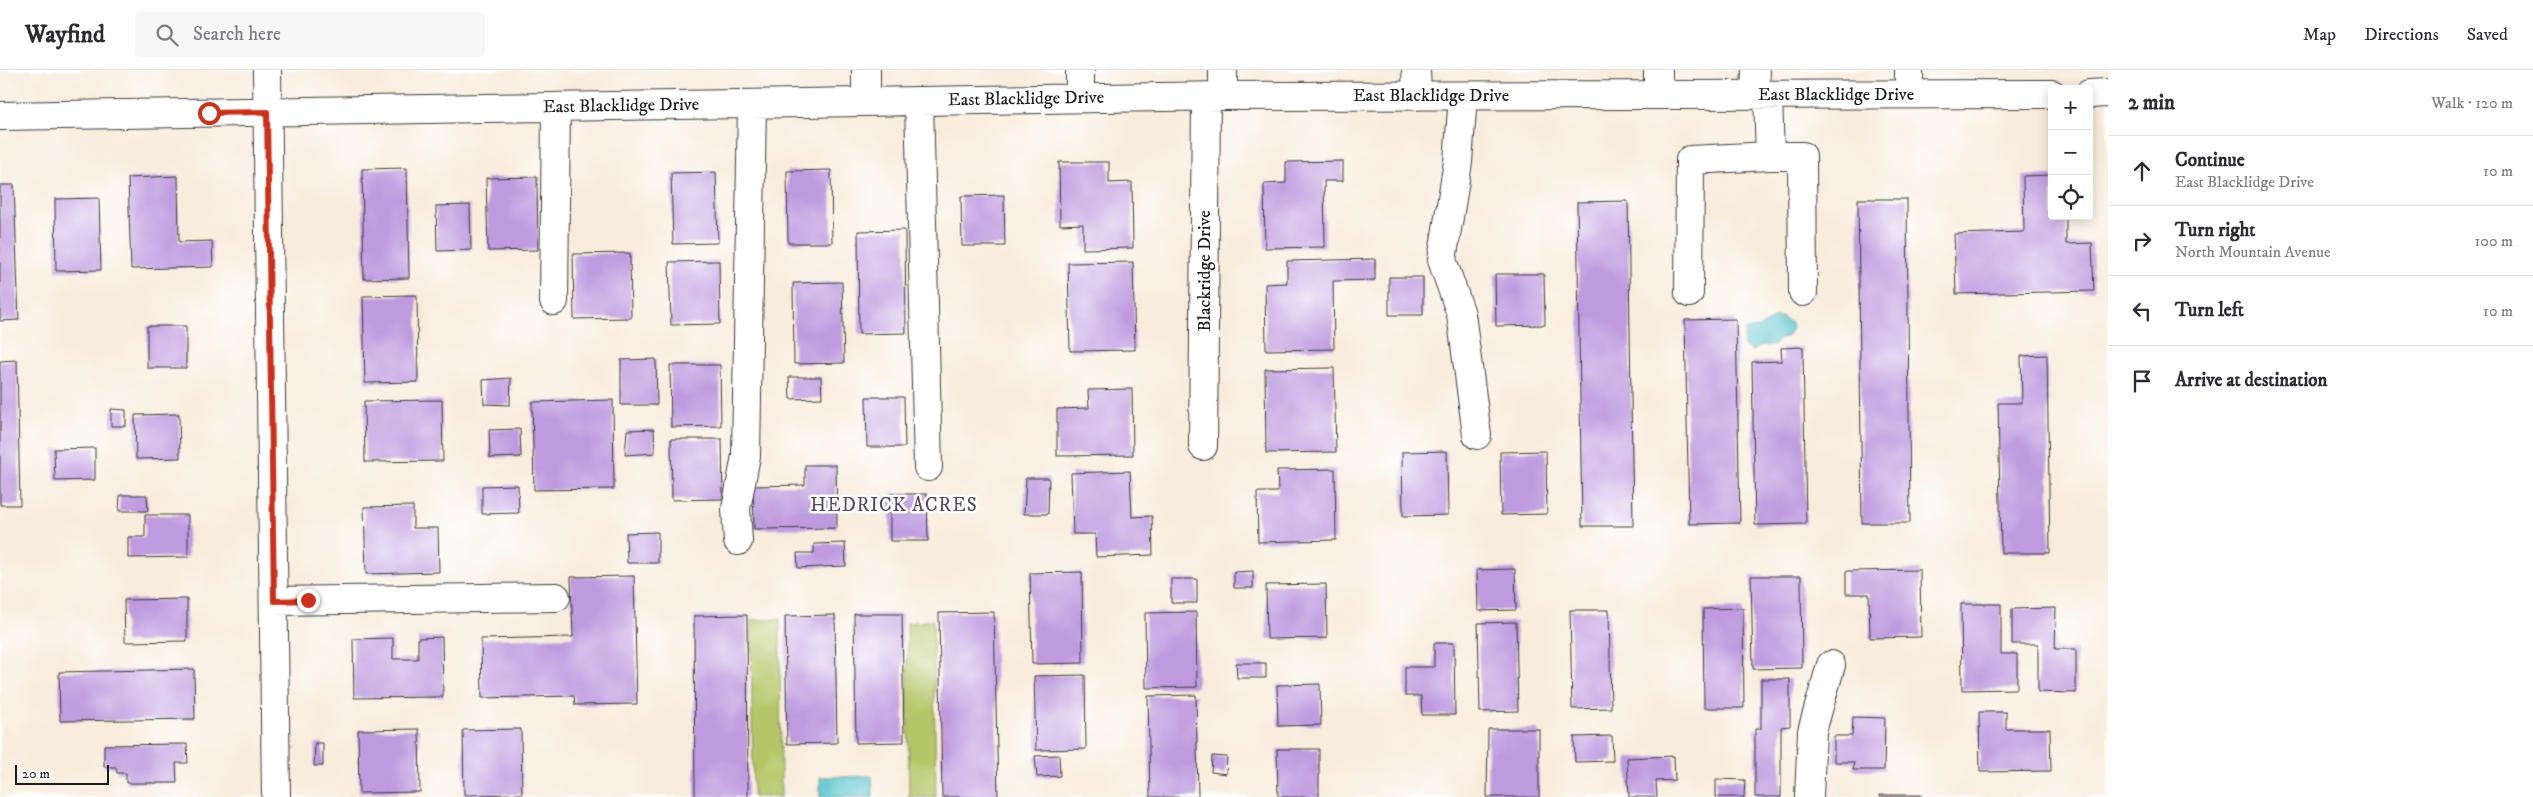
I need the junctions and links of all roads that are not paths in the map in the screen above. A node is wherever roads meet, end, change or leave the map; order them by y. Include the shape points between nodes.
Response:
1 (267, 70) edge
2 (866, 70) edge
3 (1080, 70) edge
4 (1658, 82) edge
5 (1909, 82) edge
6 (1416, 83) edge
7 (1760, 86) edge
8 (1217, 88) edge
9 (2048, 94) edge
10 (2093, 94) edge
11 (2108, 94) edge
12 (1463, 96) junction
13 (1080, 98) junction
14 (919, 101) junction
15 (866, 102) junction
16 (752, 104) junction
17 (556, 107) junction
18 (267, 112) junction
19 (0, 116) edge
20 (1770, 156) junction
21 (1803, 292) dead end
22 (1689, 293) dead end
23 (554, 301) dead end
24 (1477, 435) dead end
25 (1203, 446) dead end
26 (928, 467) dead end
27 (738, 541) dead end
28 (556, 597) dead end
29 (274, 601) junction
30 (1831, 665) dead end
31 (276, 797) edge
32 (1809, 797) edge

1 - 18 street
2 - 15 street
3 - 13 street
4 - 7 street, East Blacklidge Drive
4 - 12 street, East Blacklidge Drive
5 - 7 street, East Blacklidge Drive
5 - 9 street, East Blacklidge Drive
6 - 8 street, East Blacklidge Drive
6 - 12 street, East Blacklidge Drive
7 - 20 street
8 - 13 street, East Blacklidge Drive
8 - 25 street, Blackridge Drive
10 - 11 street
12 - 24 street via 1458,162 1442,260 1460,314
13 - 14 street, East Blacklidge Drive
14 - 15 street, East Blacklidge Drive
14 - 26 street
15 - 16 street, East Blacklidge Drive
16 - 17 street, East Blacklidge Drive
16 - 27 street via 746,456 736,509
17 - 18 street, East Blacklidge Drive
17 - 23 street
18 - 19 street, East Blacklidge Drive
18 - 29 street
20 - 21 street via 1802,156
20 - 22 street via 1690,160
28 - 29 street
29 - 31 street
30 - 32 street via 1812,731

